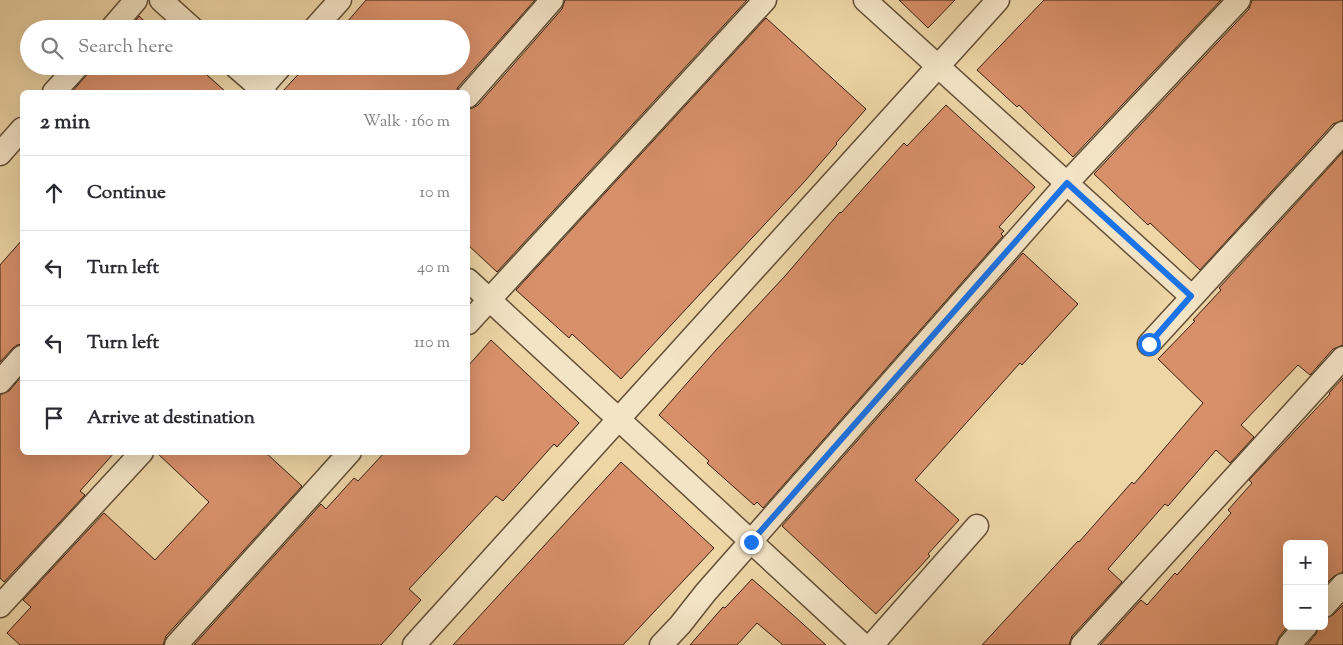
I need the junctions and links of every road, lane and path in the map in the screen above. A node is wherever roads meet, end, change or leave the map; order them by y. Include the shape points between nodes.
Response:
1 (136, 0) edge
2 (160, 0) edge
3 (340, 0) edge
4 (552, 0) edge
5 (764, 0) edge
6 (865, 0) edge
7 (998, 0) edge
8 (1239, 0) edge
9 (119, 20) edge
10 (183, 20) edge
11 (322, 20) edge
12 (938, 65) junction
13 (70, 75) edge
14 (244, 75) edge
15 (274, 75) edge
16 (56, 90) edge
17 (260, 90) edge
18 (262, 90) edge
19 (470, 94) edge
20 (20, 131) edge
21 (1343, 133) edge
22 (0, 154) edge
23 (1067, 183) junction
24 (470, 282) edge
25 (1191, 296) junction
26 (489, 300) junction
27 (470, 321) edge
28 (1149, 344) dead end
29 (1343, 358) edge
30 (20, 359) edge
31 (0, 382) edge
32 (618, 419) junction
33 (139, 455) edge
34 (347, 455) edge
35 (977, 526) dead end
36 (751, 542) junction
37 (1343, 585) edge
38 (1328, 602) edge
39 (0, 606) edge
40 (1302, 630) edge
41 (858, 643) edge
42 (176, 645) edge
43 (414, 645) edge
44 (662, 645) edge
45 (1082, 645) edge
46 (1288, 645) edge

1 - 9 street
2 - 10 street
3 - 11 street
4 - 19 street
5 - 26 street
6 - 12 street
7 - 12 street
8 - 23 street
12 - 23 street
12 - 32 street
13 - 16 street
14 - 17 street
15 - 18 street
20 - 22 street
21 - 25 street
23 - 25 street
23 - 36 street
24 - 26 street
25 - 28 street
26 - 27 street
26 - 32 street
29 - 45 street
30 - 31 street
32 - 36 street
32 - 43 street
33 - 39 street
34 - 42 street
35 - 41 street
36 - 41 street
36 - 44 street
37 - 38 street
40 - 46 street

